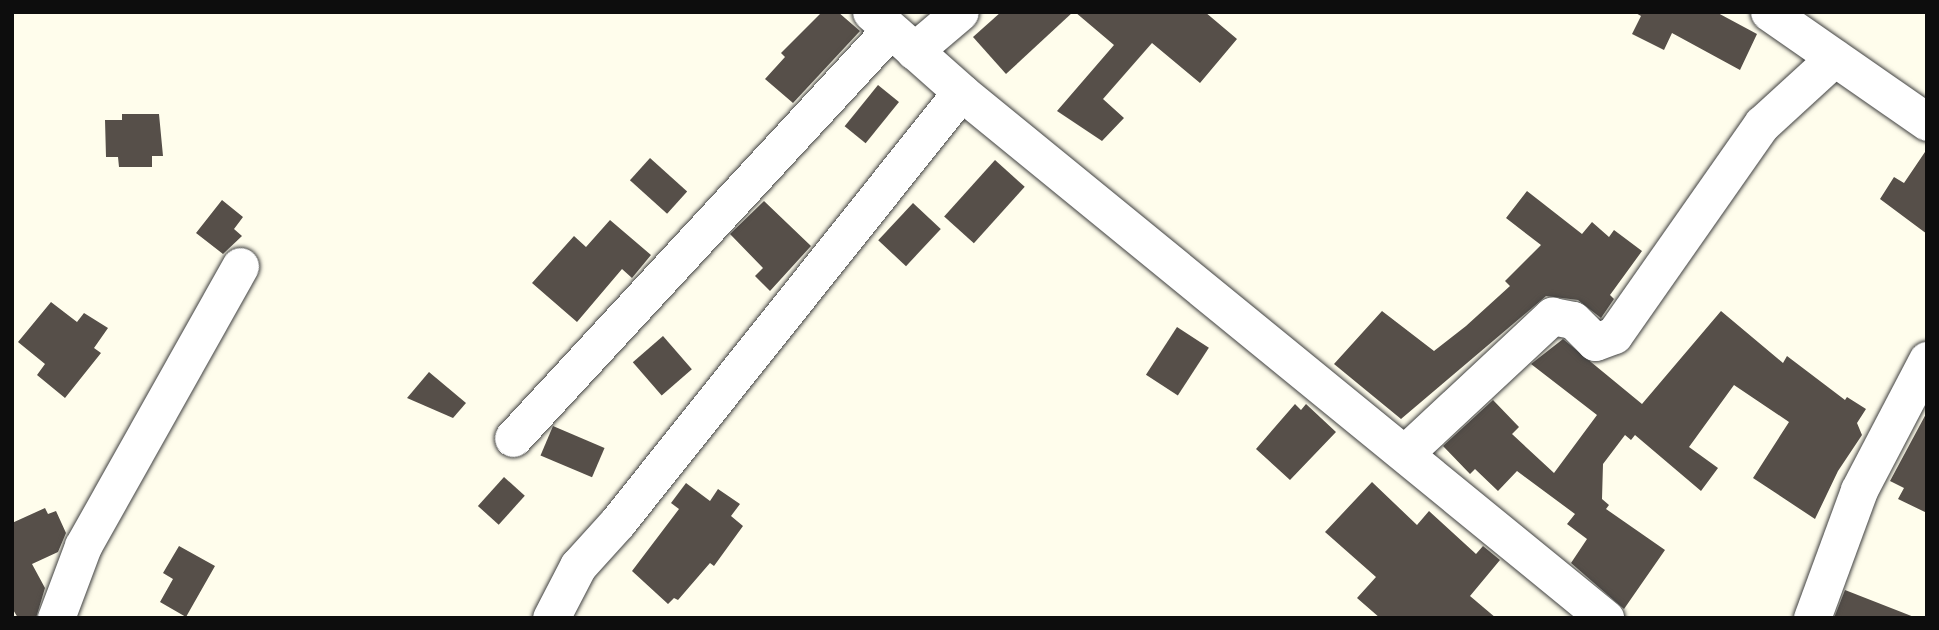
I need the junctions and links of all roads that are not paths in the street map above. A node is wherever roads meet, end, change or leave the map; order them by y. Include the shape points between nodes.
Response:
1 (960, 12) edge
2 (1769, 12) edge
3 (892, 31) edge
4 (1834, 58) junction
5 (961, 92) junction
6 (1927, 122) edge
7 (240, 266) dead end
8 (1927, 360) edge
9 (513, 438) dead end
10 (1406, 452) junction
11 (56, 618) edge
12 (551, 618) edge
13 (1605, 618) edge
14 (1812, 618) edge

1 - 3 street
2 - 4 street
3 - 5 street
3 - 9 street
4 - 6 street
4 - 10 street via 1762,124 1615,335 1595,342 1573,320 1552,316
5 - 10 street
5 - 12 street via 578,566
7 - 11 street via 83,546
8 - 14 street via 1859,490
10 - 13 street

